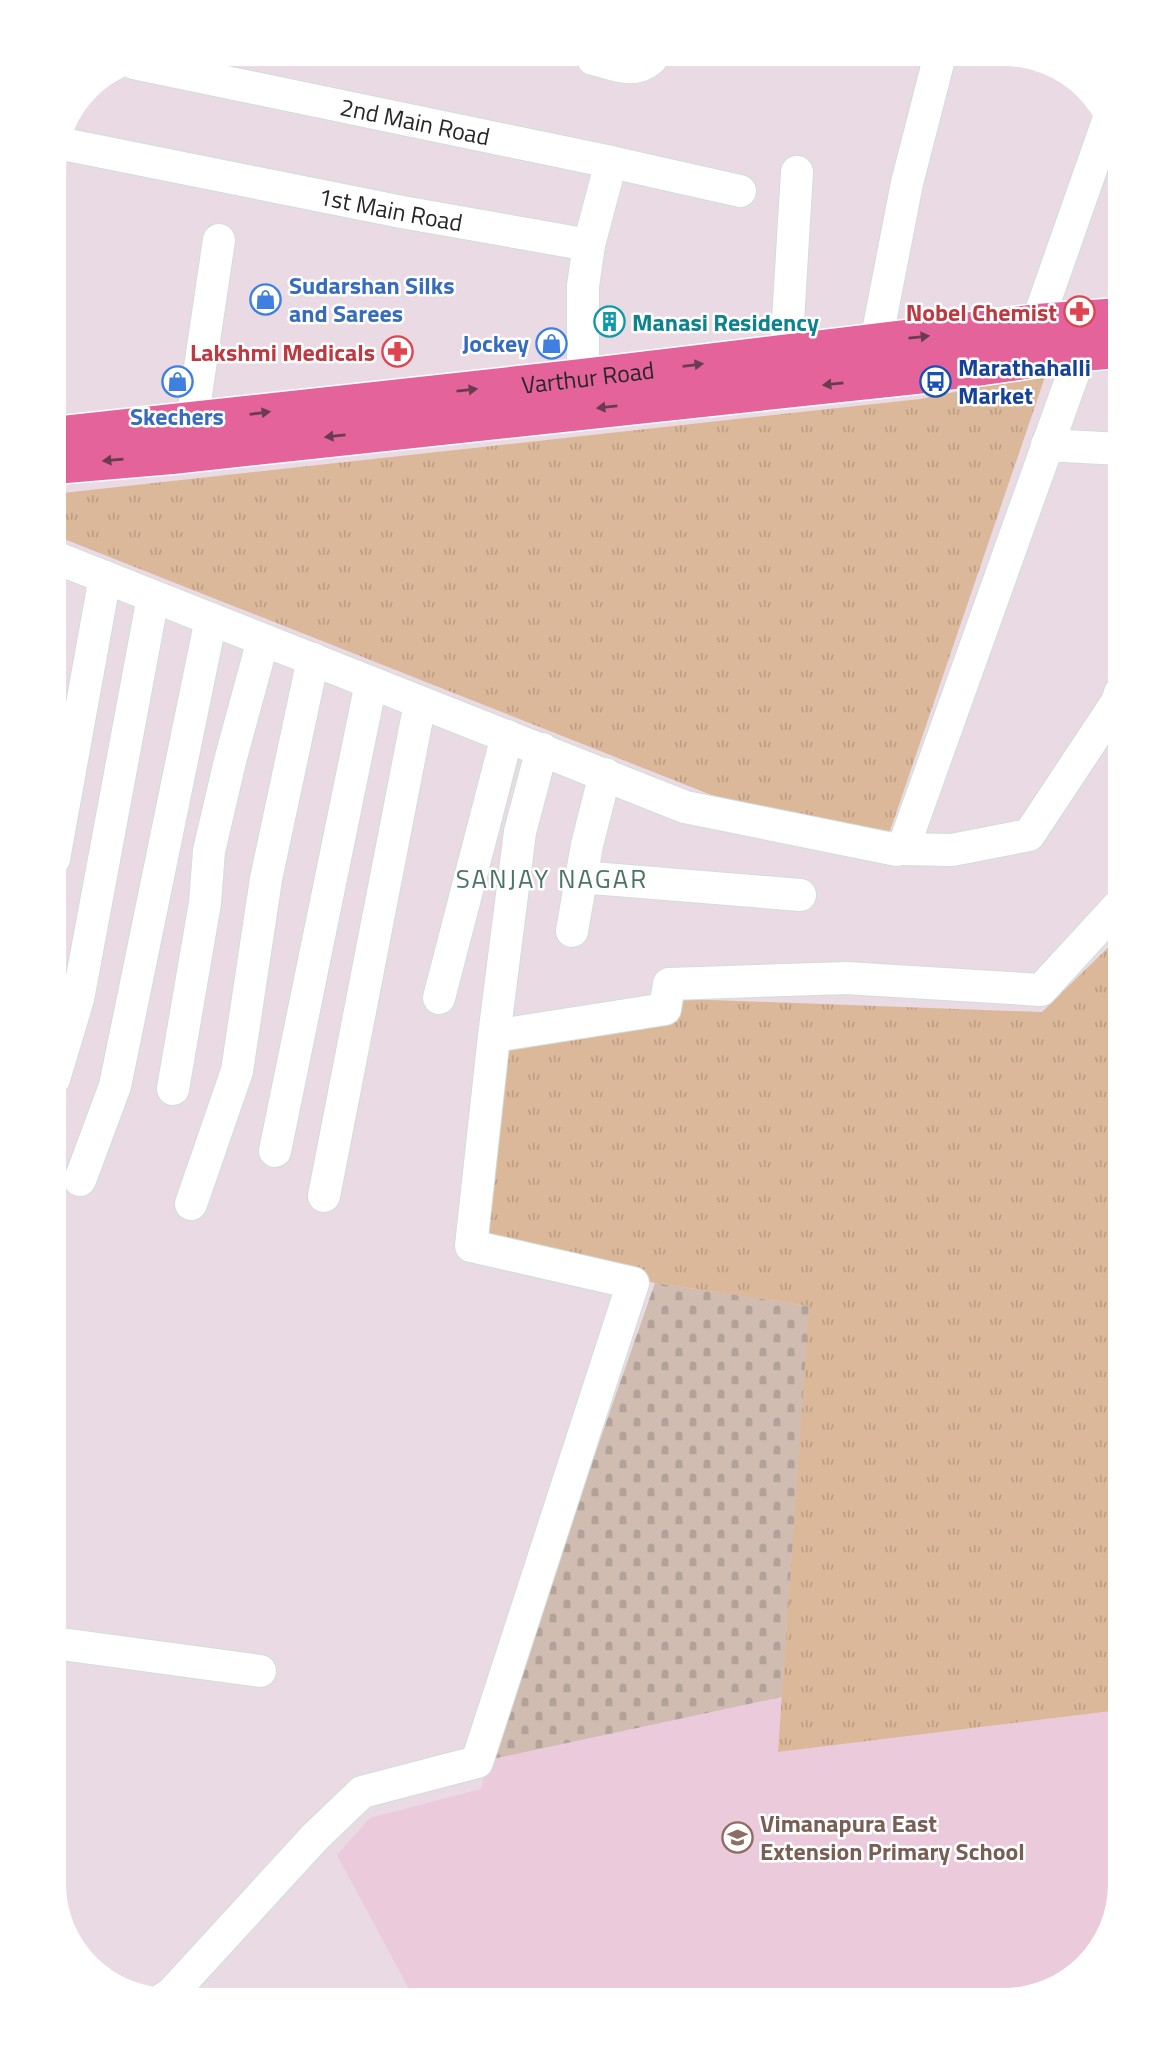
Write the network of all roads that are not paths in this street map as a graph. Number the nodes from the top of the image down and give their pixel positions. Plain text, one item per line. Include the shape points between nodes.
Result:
1 (155, 67) edge
2 (937, 67) edge
3 (1102, 138) edge
4 (70, 145) edge
5 (611, 162) junction
6 (797, 172) dead end
7 (740, 191) dead end
8 (219, 240) dead end
9 (589, 245) junction
10 (1108, 318) edge
11 (1037, 323) junction
12 (876, 342) junction
13 (1108, 350) edge
14 (1081, 352) junction
15 (786, 354) junction
16 (583, 378) junction
17 (401, 413) junction
18 (192, 421) junction
19 (67, 435) edge
20 (1047, 445) junction
21 (1108, 448) edge
22 (67, 464) edge
23 (67, 562) edge
24 (105, 577) junction
25 (153, 597) junction
26 (211, 619) junction
27 (263, 640) junction
28 (313, 659) junction
29 (371, 683) junction
30 (420, 703) junction
31 (1108, 716) edge
32 (507, 736) junction
33 (542, 749) junction
34 (605, 774) junction
35 (67, 789) edge
36 (901, 849) junction
37 (580, 877) junction
38 (800, 895) dead end
39 (1108, 917) edge
40 (572, 931) dead end
41 (439, 998) dead end
42 (494, 1036) junction
43 (66, 1037) edge
44 (173, 1089) dead end
45 (275, 1151) dead end
46 (80, 1180) dead end
47 (324, 1196) dead end
48 (191, 1205) dead end
49 (66, 1645) edge
50 (260, 1671) dead end
51 (178, 1987) edge

1 - 5 street, 2nd Main Road
2 - 12 street via 907,183
3 - 11 street
4 - 9 street, 1st Main Road
5 - 7 street, 2nd Main Road
5 - 9 street
6 - 15 street
8 - 18 street
9 - 16 street via 583,286
10 - 11 main road, Varthur Road
12 -> 11 main road, Varthur Road
12 - 15 main road, Varthur Road
13 - 14 main road, Varthur Road
14 -> 17 main road, Varthur Road via 934,373
14 - 20 street
16 -> 15 main road, Varthur Road
17 -> 16 main road, Varthur Road
18 -> 17 main road, Varthur Road
17 -> 22 main road, Varthur Road via 186,453
18 - 19 main road, Varthur Road
20 - 21 street
20 - 36 street
23 - 24 street
24 - 25 street
24 - 35 street
25 - 26 street
25 - 43 street via 78,999
26 - 27 street
26 - 46 street via 115,1086
27 - 28 street
27 - 44 street via 209,851 205,904
28 - 29 street
28 - 48 street via 266,879 237,1071
29 - 30 street
29 - 45 street
30 - 32 street
30 - 47 street
31 - 36 street via 1029,835 952,850
32 - 33 street
32 - 41 street
33 - 34 street
33 - 42 street via 520,832
34 - 36 street via 685,807
34 - 37 street
37 - 38 street
37 - 40 street
39 - 42 street via 1041,990 846,978 670,984 664,1009
42 - 51 street via 471,1246 633,1283 477,1762 362,1792
49 - 50 street

